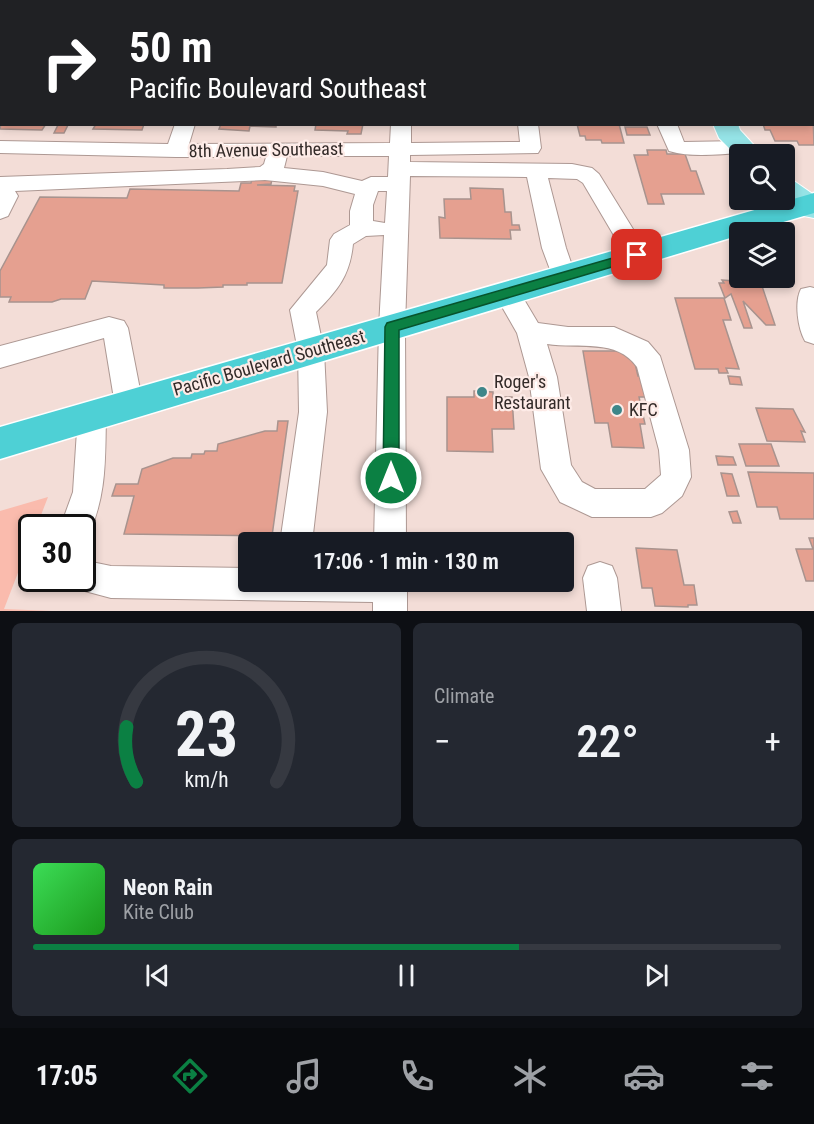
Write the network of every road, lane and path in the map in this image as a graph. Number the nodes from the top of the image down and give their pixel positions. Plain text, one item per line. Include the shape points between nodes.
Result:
1 (184, 126) edge
2 (528, 126) edge
3 (668, 126) edge
4 (726, 126) edge
5 (739, 144) edge
6 (0, 147) edge
7 (278, 149) junction
8 (729, 150) edge
9 (176, 151) junction
10 (399, 156) edge
11 (536, 171) junction
12 (265, 173) junction
13 (368, 190) junction
14 (2, 195) edge
15 (805, 201) edge
16 (362, 228) junction
17 (396, 229) junction
18 (637, 255) junction
19 (564, 277) junction
20 (507, 293) junction
21 (392, 327) junction
22 (530, 332) junction
23 (311, 351) junction
24 (0, 357) edge
25 (129, 405) junction
26 (92, 416) junction
27 (0, 442) edge
28 (81, 514) edge
29 (297, 532) edge
30 (390, 532) edge
31 (600, 578) dead end
32 (96, 579) edge
33 (238, 583) edge
34 (604, 611) edge

1 - 9 street
2 - 10 street, 8th Avenue Southeast via 531,148
3 - 8 street via 675,147
4 - 5 main road
6 - 9 street, 8th Avenue Southeast
7 - 9 street, 8th Avenue Southeast
7 - 10 street, 8th Avenue Southeast
7 - 12 street via 274,167
10 - 11 street
10 - 13 street
10 - 17 street
11 - 18 street via 584,173
11 - 19 street
12 - 13 street via 323,179
12 - 14 street
13 - 16 street via 360,217
15 - 18 highway, Pacific Boulevard Southeast
16 - 17 street
16 - 23 street via 342,240 339,266 303,310
17 - 21 street
18 - 19 highway, Pacific Boulevard Southeast
19 - 20 highway, Pacific Boulevard Southeast
20 - 21 highway, Pacific Boulevard Southeast
20 - 22 street
21 - 23 highway, Pacific Boulevard Southeast
21 - 30 street
22 - 22 street via 543,376 556,469 571,492 592,503 651,502 671,486 676,477 674,450 650,364 639,349 614,338
23 - 25 highway, Pacific Boulevard Southeast
23 - 29 street via 313,412
24 - 25 street via 115,328
25 - 26 highway, Pacific Boulevard Southeast
26 - 27 highway, Pacific Boulevard Southeast
26 - 28 street via 88,492
31 - 34 street
32 - 33 street

